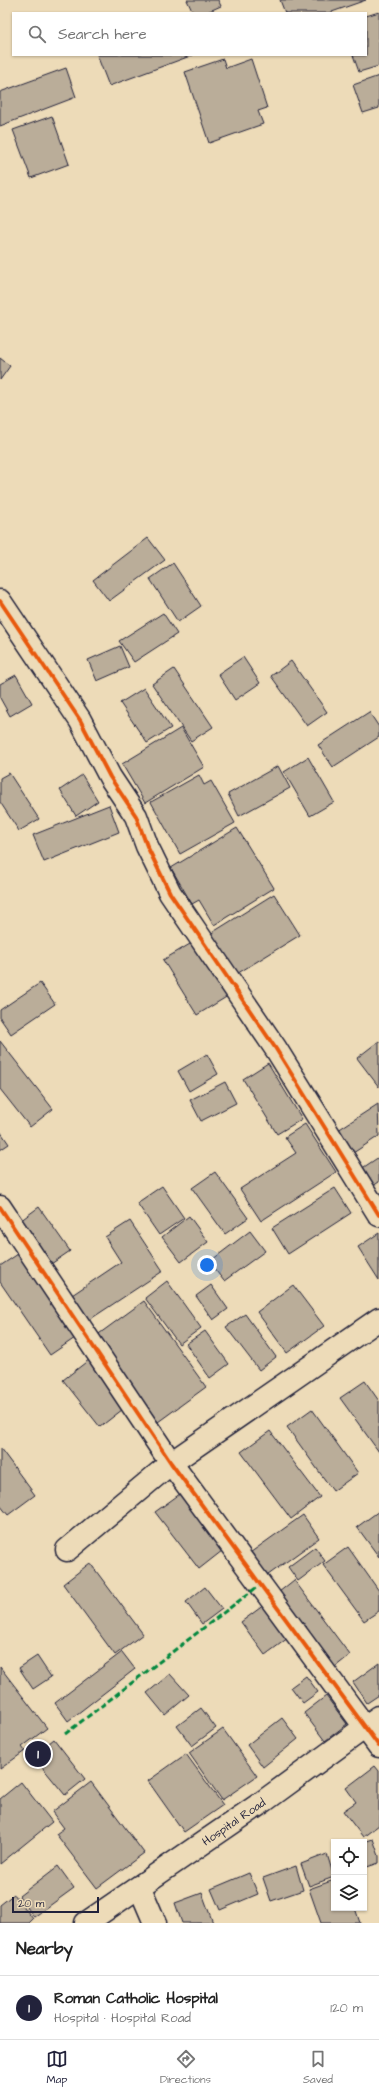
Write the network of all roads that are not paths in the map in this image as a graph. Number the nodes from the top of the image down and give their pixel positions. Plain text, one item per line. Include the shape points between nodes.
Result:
1 (0, 601) edge
2 (0, 1208) edge
3 (379, 1215) edge
4 (379, 1319) edge
5 (171, 1463) junction
6 (67, 1550) dead end
7 (372, 1723) edge
8 (379, 1746) edge
9 (140, 1888) junction
10 (86, 1923) edge
11 (155, 1923) edge

1 - 3 street via 80,720 110,777 136,816 147,846 170,893 276,1049
2 - 5 street
4 - 5 street
5 - 6 street
5 - 7 street
7 - 8 street
7 - 9 street, Hospital Road
9 - 10 street, Hospital Road
9 - 11 street

